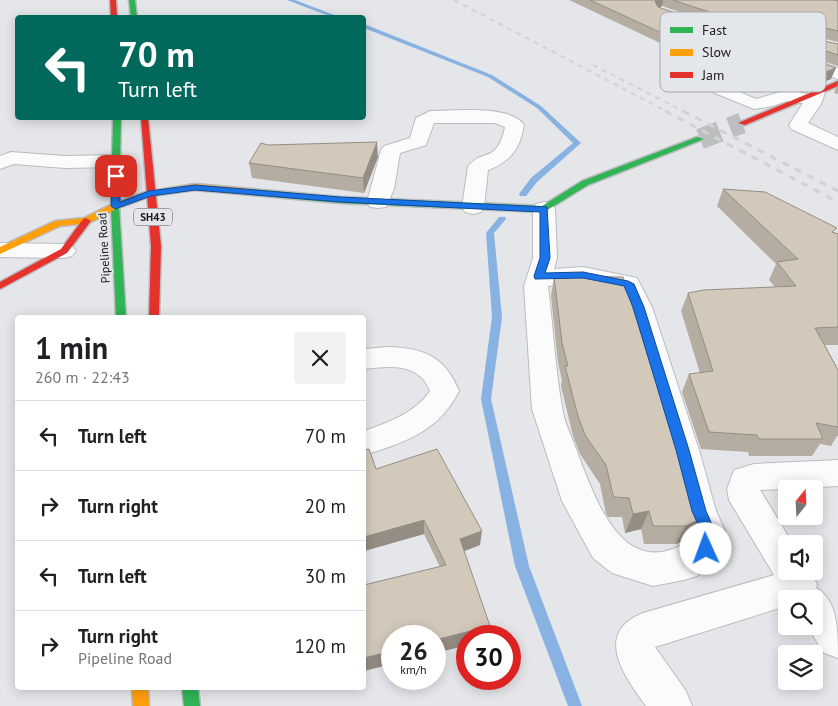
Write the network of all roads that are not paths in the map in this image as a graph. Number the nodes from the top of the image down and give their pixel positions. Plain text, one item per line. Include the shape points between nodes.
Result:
1 (113, 0) edge
2 (132, 0) edge
3 (114, 15) edge
4 (134, 15) edge
5 (826, 70) edge
6 (838, 74) edge
7 (838, 83) edge
8 (826, 88) edge
9 (726, 92) edge
10 (816, 92) edge
11 (809, 95) junction
12 (117, 120) edge
13 (144, 120) edge
14 (742, 123) tunnel mouth
15 (700, 140) tunnel mouth
16 (838, 144) edge
17 (0, 149) edge
18 (0, 154) edge
19 (54, 161) junction
20 (116, 161) junction
21 (0, 163) edge
22 (37, 182) dead end
23 (149, 194) junction
24 (378, 202) junction
25 (115, 206) junction
26 (473, 207) junction
27 (544, 209) junction
28 (86, 221) junction
29 (0, 251) edge
30 (64, 251) junction
31 (539, 276) junction
32 (0, 286) edge
33 (121, 315) edge
34 (154, 315) edge
35 (366, 359) edge
36 (366, 441) edge
37 (838, 473) edge
38 (807, 590) edge
39 (778, 605) edge
40 (140, 690) edge
41 (190, 690) edge
42 (141, 706) edge
43 (192, 706) edge
44 (670, 706) edge

1 - 3 street
2 - 4 street
5 - 6 street
7 - 8 street
9 - 11 street via 754,104 784,94
10 - 11 street
11 - 14 street
11 - 16 street via 814,104 798,125
12 - 20 street, Pipeline Road / SH43
13 - 23 street, SH43
15 - 27 street via 585,183
17 - 18 street via 5,150
19 - 20 street
19 - 21 street via 11,158
19 - 22 street
20 - 25 street, Pipeline Road / SH43
23 - 24 street via 195,187
23 - 25 street
23 - 34 street, SH43 via 156,246
24 - 26 street
24 - 26 street via 384,189 382,149 419,142 423,122 430,117 498,117 515,125 511,146 502,158 478,168
25 - 28 street
25 - 33 street, Pipeline Road / SH43
26 - 27 street
27 - 31 street via 545,258
28 - 29 street via 58,223
28 - 30 street
29 - 30 street
30 - 32 street
31 - 31 street via 537,295 547,409 579,501 605,547 625,561 652,569 684,564 706,549 708,531 628,284 583,275
35 - 36 street via 383,355 423,362 442,378 446,391 436,407 412,422
37 - 38 street via 745,480 746,500
39 - 44 street via 643,632 634,647 637,657
40 - 42 street
41 - 43 street

